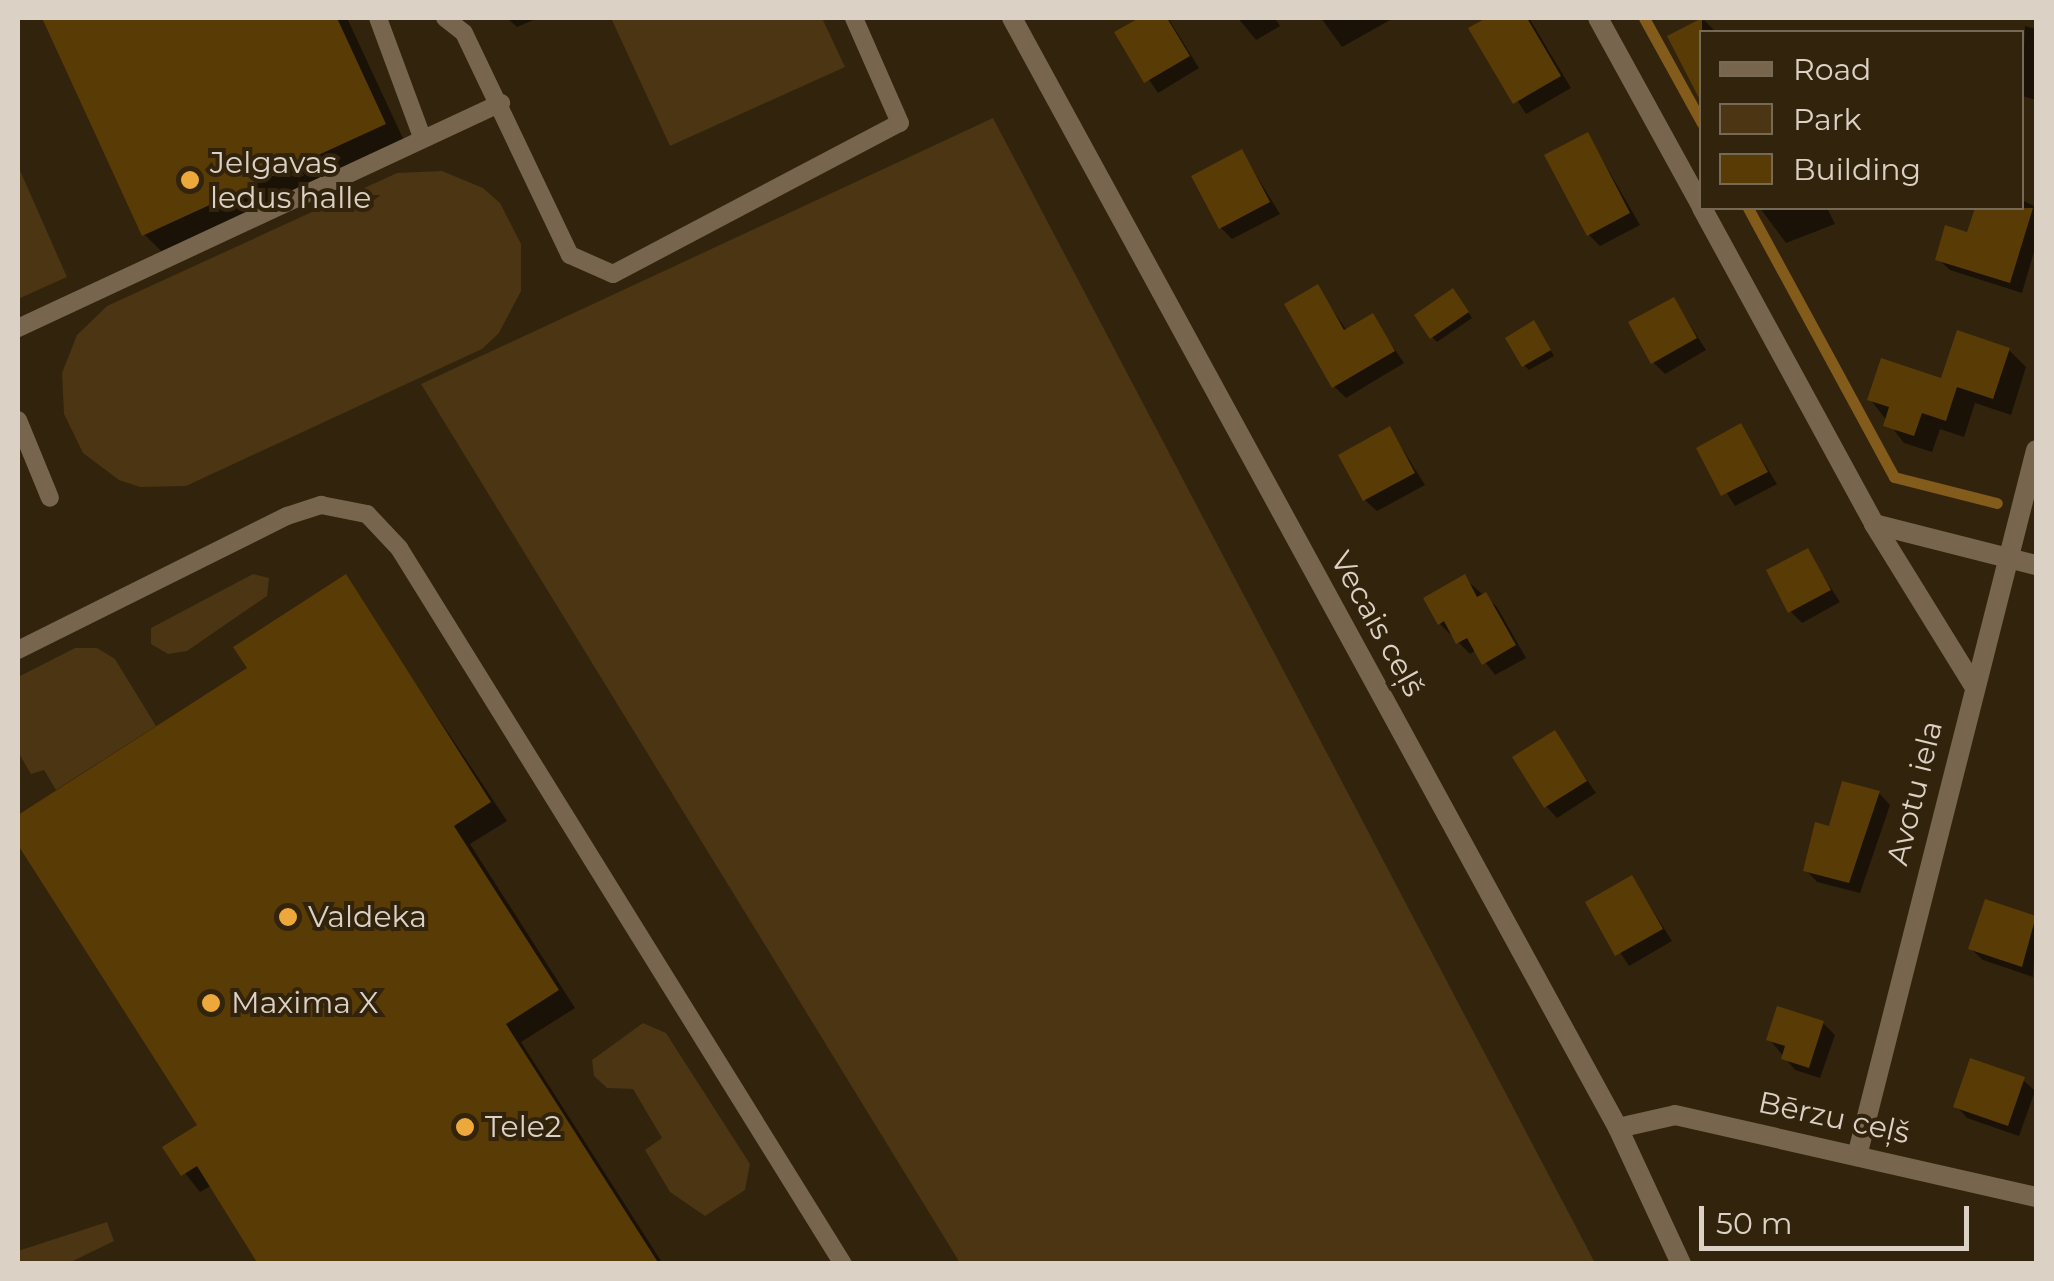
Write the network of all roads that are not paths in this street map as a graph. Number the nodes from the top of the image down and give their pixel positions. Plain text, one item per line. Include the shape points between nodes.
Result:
1 (378, 18) edge
2 (445, 18) edge
3 (854, 18) edge
4 (1012, 18) edge
5 (1598, 18) edge
6 (501, 103) junction
7 (422, 137) junction
8 (1699, 202) edge
9 (1704, 210) edge
10 (18, 328) edge
11 (18, 420) edge
12 (2036, 450) edge
13 (50, 498) dead end
14 (1874, 524) junction
15 (2008, 557) junction
16 (2036, 565) edge
17 (18, 650) edge
18 (1973, 684) junction
19 (1618, 1128) junction
20 (1858, 1152) junction
21 (2036, 1197) edge
22 (843, 1264) edge
23 (1682, 1264) edge

1 - 7 lane
2 - 6 lane via 464,32
3 - 6 lane via 900,122 613,274 570,256
4 - 19 street, Vecais ceļš
5 - 8 street
6 - 7 lane
7 - 10 lane
9 - 14 street
11 - 13 lane
12 - 15 street, Avotu iela
14 - 15 street
14 - 18 street
15 - 16 street
15 - 18 street, Avotu iela
17 - 22 lane via 287,516 321,505 367,514 399,548
18 - 20 street, Avotu iela
19 - 20 street, Bērzu ceļš via 1675,1115
19 - 23 street, Vecais ceļš
20 - 21 street, Bērzu ceļš

